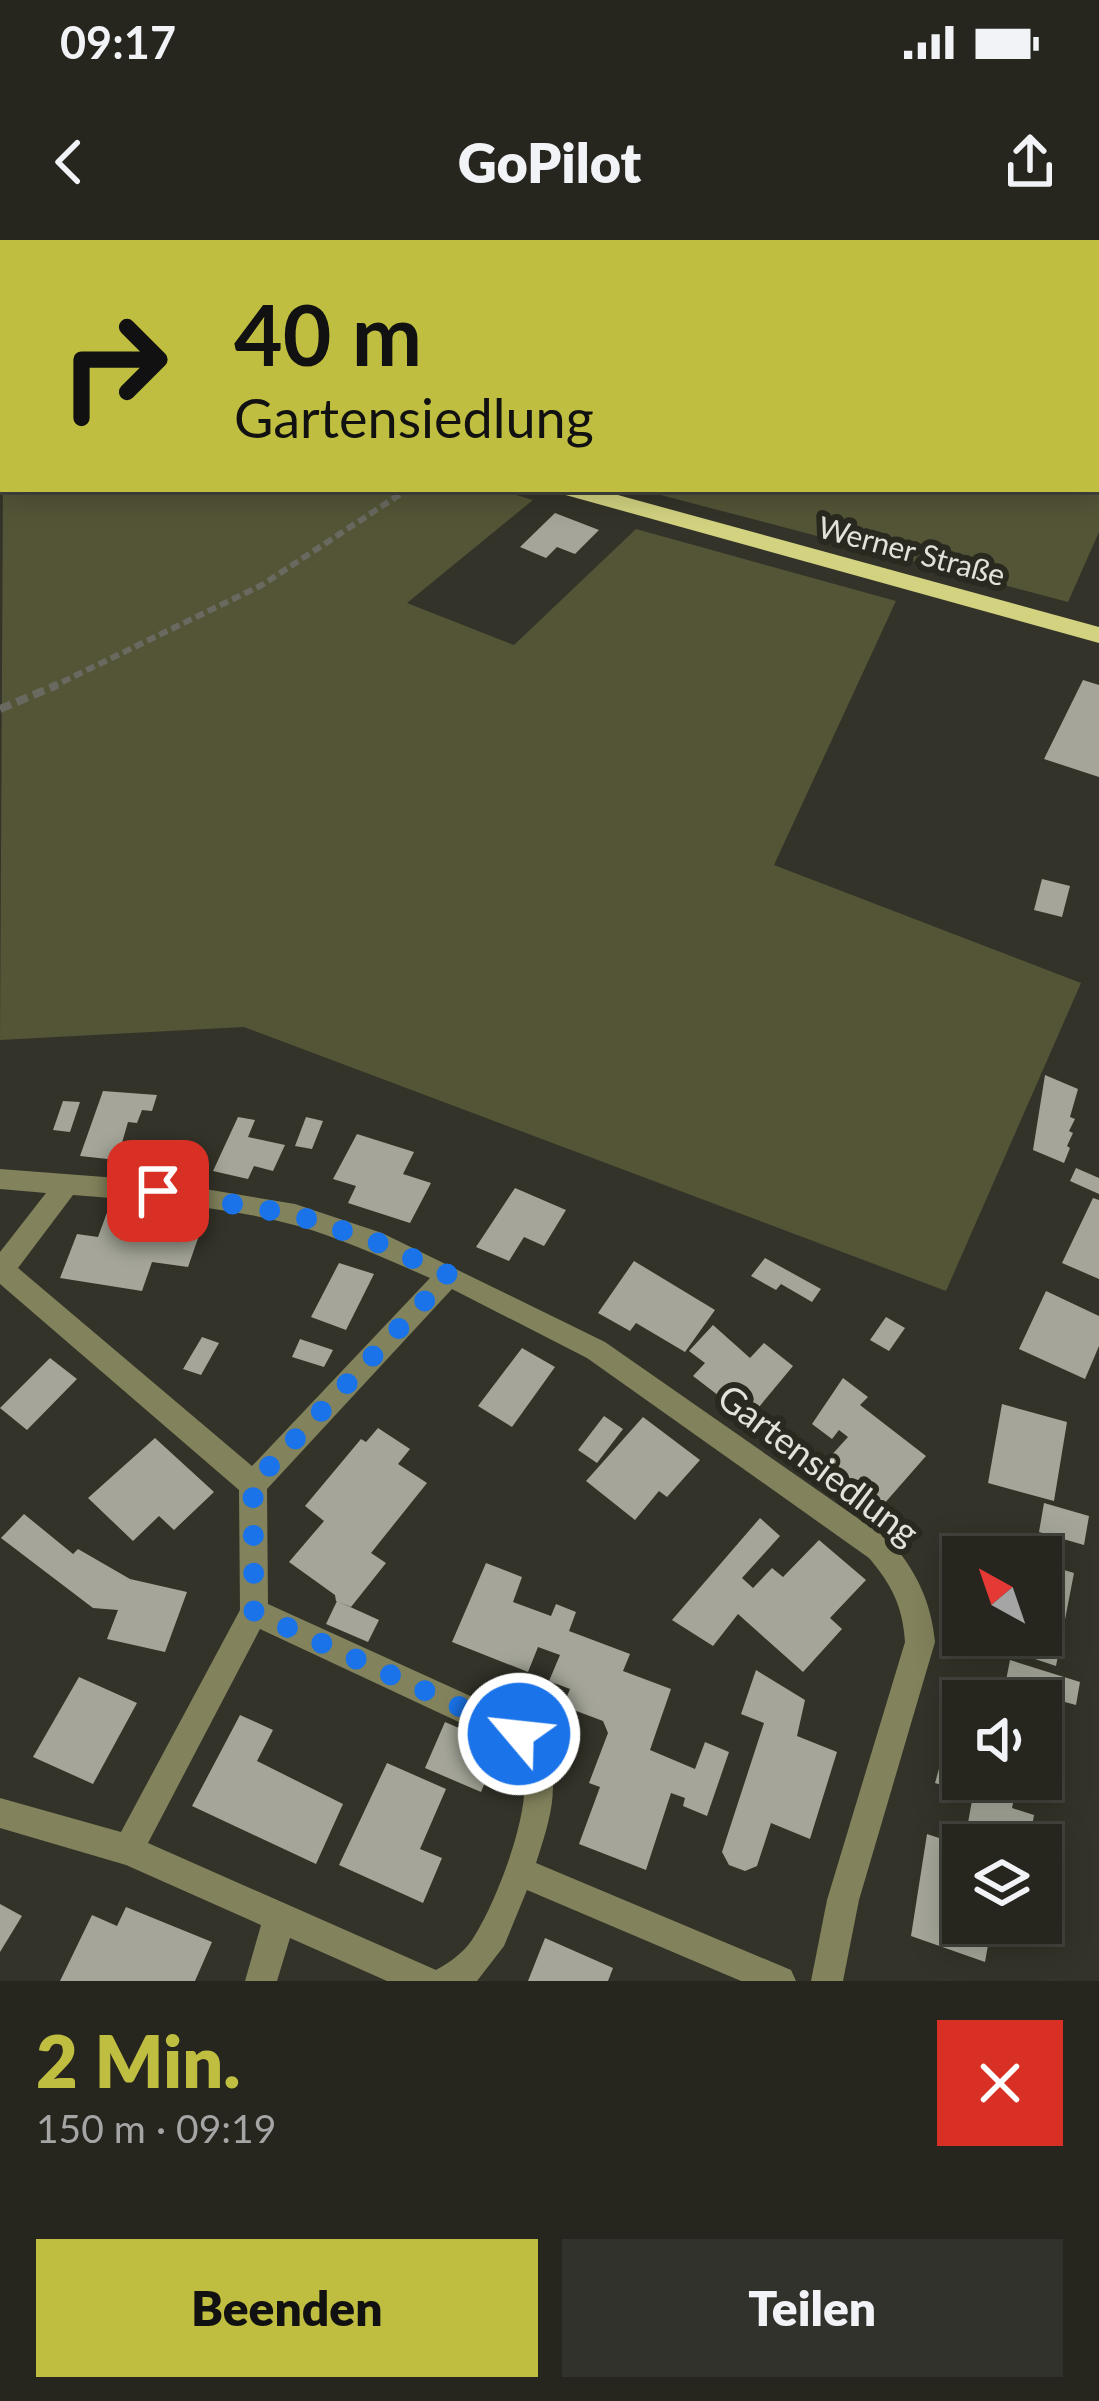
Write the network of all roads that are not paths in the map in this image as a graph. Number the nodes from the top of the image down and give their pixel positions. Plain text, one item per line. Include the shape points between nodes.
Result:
1 (580, 492) edge
2 (1099, 635) edge
3 (0, 1179) edge
4 (68, 1184) junction
5 (1, 1271) edge
6 (449, 1275) junction
7 (253, 1484) junction
8 (254, 1612) junction
9 (0, 1813) edge
10 (128, 1850) junction
11 (518, 1871) junction
12 (280, 1916) junction
13 (260, 1981) edge
14 (424, 1981) edge
15 (448, 1981) edge
16 (780, 1981) edge
17 (827, 1981) edge

1 - 2 main road, Werner Straße
3 - 4 street, Gartensiedlung
4 - 5 street
4 - 6 street, Gartensiedlung via 296,1215
5 - 7 street
6 - 7 street
6 - 17 street, Gartensiedlung via 596,1350 879,1550 904,1576 918,1608 920,1642
7 - 8 street
8 - 10 street
8 - 11 street via 519,1734 536,1751 542,1795
9 - 10 street
10 - 12 street
11 - 15 street via 479,1958
11 - 16 street
12 - 13 street
12 - 14 street

